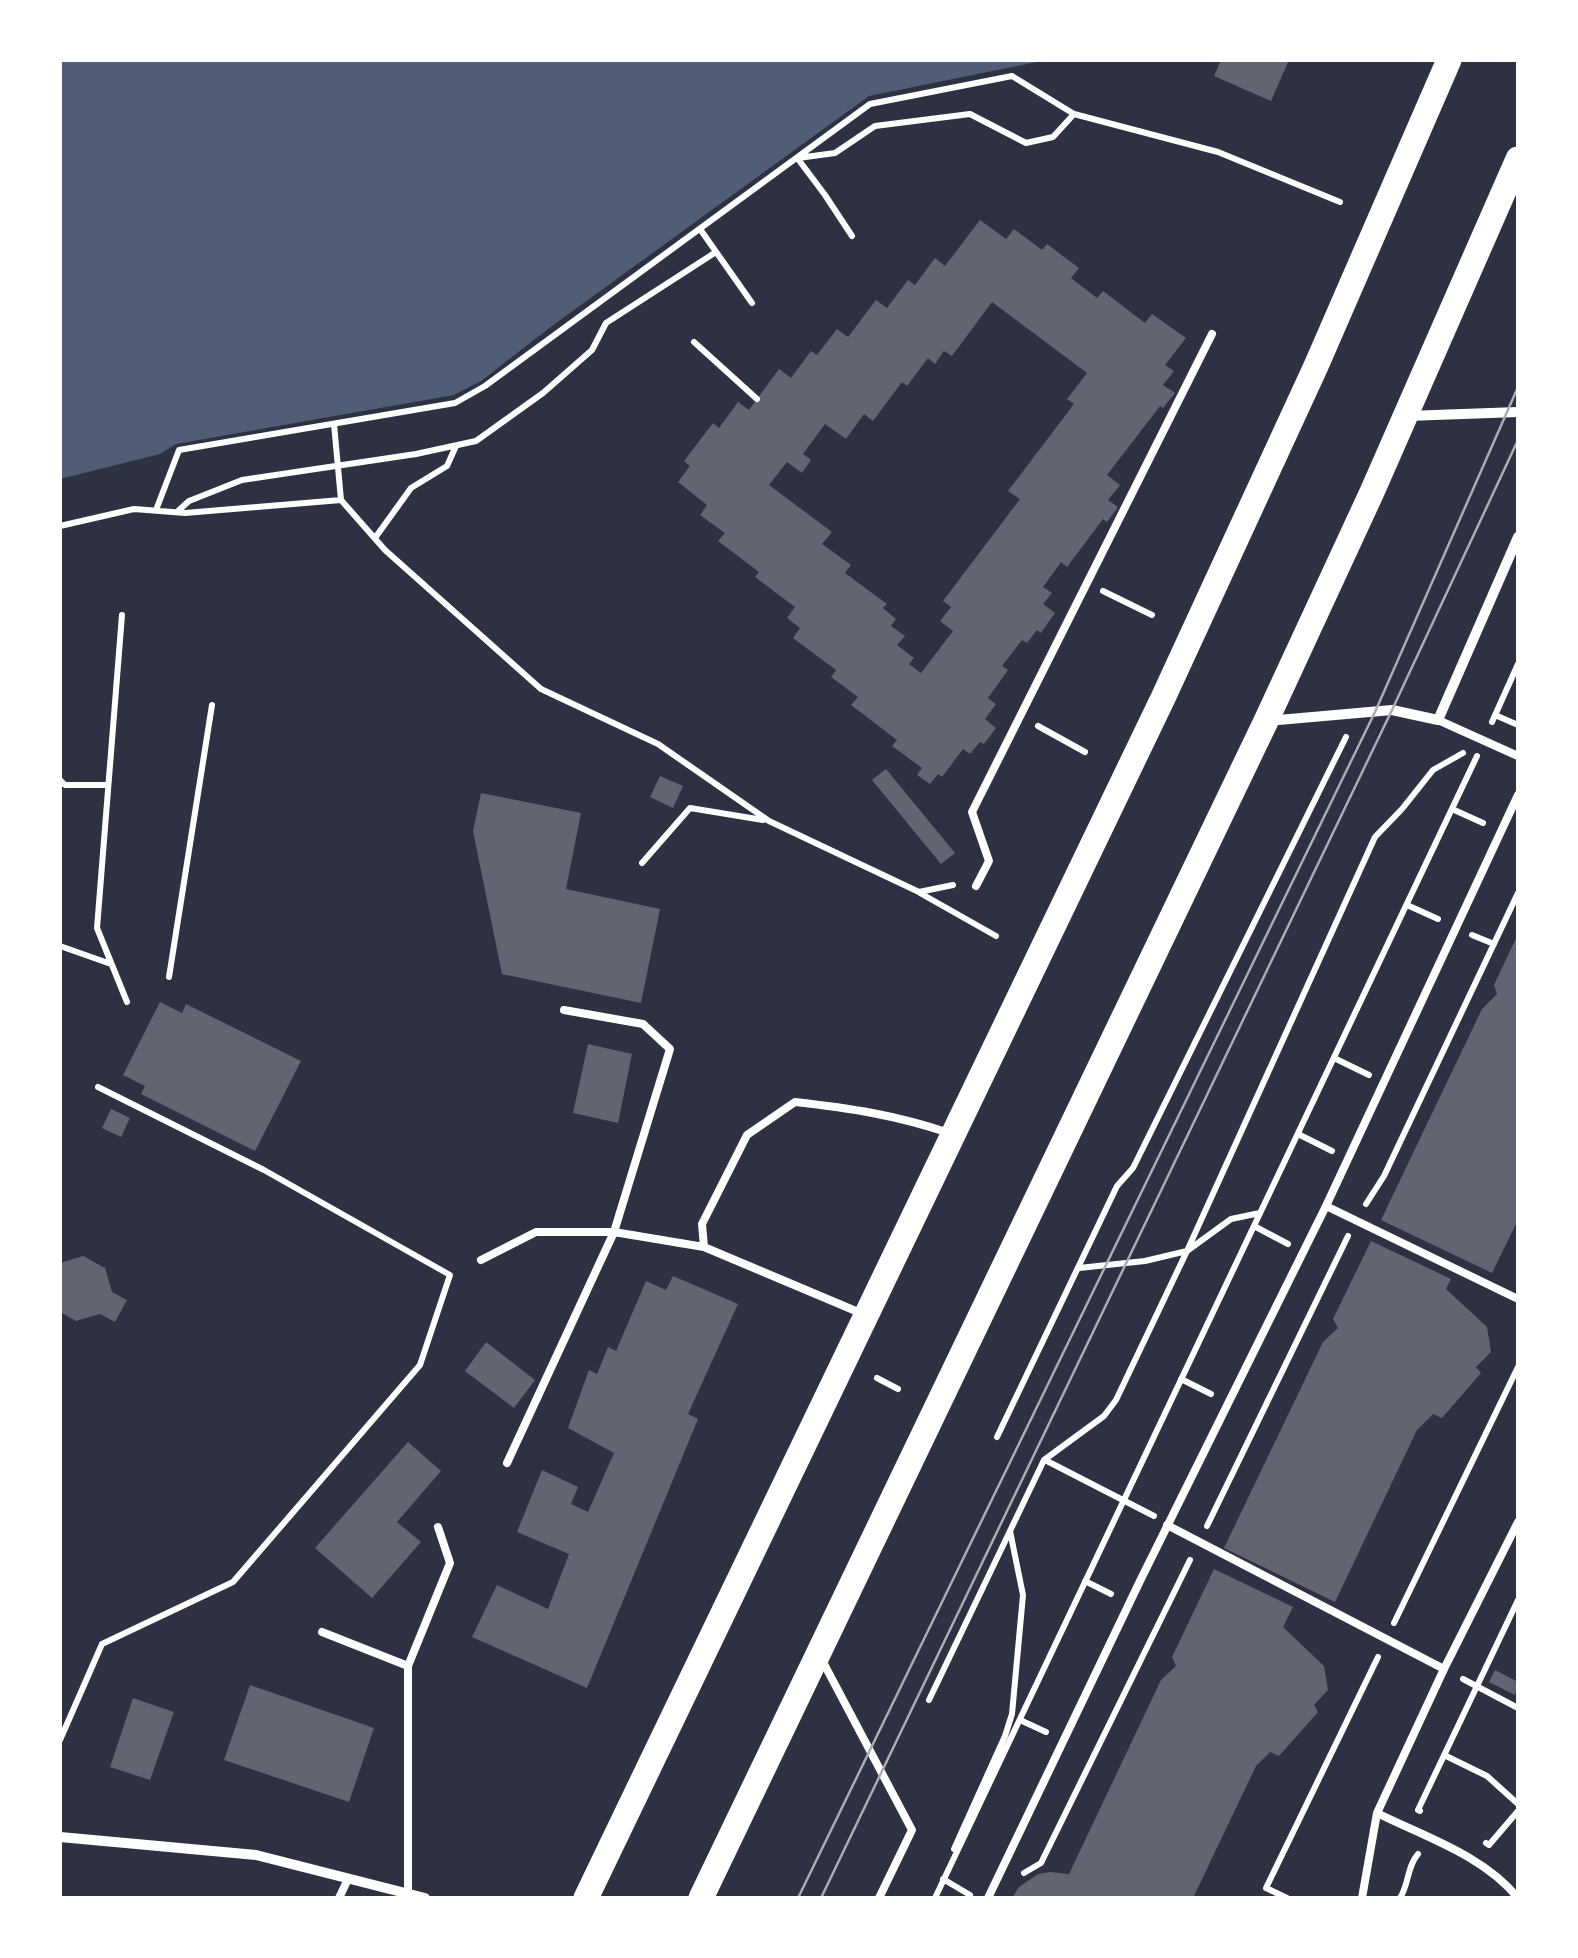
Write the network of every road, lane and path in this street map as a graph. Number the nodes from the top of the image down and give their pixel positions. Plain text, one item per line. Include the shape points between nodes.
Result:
1 (1449, 60) edge
2 (1074, 114) junction
3 (797, 158) junction
4 (1518, 160) edge
5 (1340, 202) dead end
6 (700, 229) junction
7 (852, 236) dead end
8 (716, 252) junction
9 (752, 303) dead end
10 (1212, 334) dead end
11 (694, 342) dead end
12 (757, 399) dead end
13 (1518, 412) edge
14 (1406, 416) junction
15 (334, 424) junction
16 (456, 445) junction
17 (339, 466) junction
18 (341, 500) junction
19 (156, 510) junction
20 (176, 512) junction
21 (60, 526) edge
22 (1518, 537) edge
23 (375, 538) junction
24 (1087, 584) junction
25 (122, 615) dead end
26 (1152, 615) dead end
27 (1518, 664) edge
28 (212, 705) dead end
29 (1358, 713) junction
30 (1496, 715) junction
31 (1020, 717) junction
32 (1438, 720) junction
33 (1266, 721) junction
34 (1518, 725) edge
35 (1484, 741) junction
36 (1085, 752) dead end
37 (1518, 756) edge
38 (60, 780) edge
39 (108, 785) junction
40 (1518, 795) edge
41 (769, 821) junction
42 (642, 863) dead end
43 (953, 885) dead end
44 (976, 886) dead end
45 (919, 892) junction
46 (1518, 893) edge
47 (996, 936) dead end
48 (60, 946) edge
49 (112, 964) junction
50 (169, 977) dead end
51 (127, 1002) dead end
52 (564, 1010) dead end
53 (98, 1087) dead end
54 (954, 1134) junction
55 (1326, 1206) junction
56 (1260, 1213) junction
57 (1356, 1220) junction
58 (614, 1232) junction
59 (704, 1247) junction
60 (1187, 1251) junction
61 (481, 1260) dead end
62 (1078, 1268) junction
63 (1518, 1299) edge
64 (867, 1316) junction
65 (1518, 1367) edge
66 (876, 1378) dead end
67 (898, 1389) dead end
68 (997, 1437) dead end
69 (1044, 1460) junction
70 (507, 1464) dead end
71 (1123, 1501) junction
72 (1518, 1522) edge
73 (1167, 1525) junction
74 (438, 1528) dead end
75 (1010, 1532) junction
76 (1199, 1542) junction
77 (1518, 1600) edge
78 (322, 1632) dead end
79 (1386, 1639) junction
80 (818, 1653) junction
81 (408, 1666) junction
82 (1444, 1669) junction
83 (1478, 1686) junction
84 (929, 1700) dead end
85 (1518, 1708) edge
86 (60, 1740) edge
87 (1444, 1755) junction
88 (1518, 1807) edge
89 (1377, 1813) junction
90 (1436, 1819) dead end
91 (1472, 1836) dead end
92 (60, 1837) edge
93 (348, 1879) junction
94 (1018, 1880) dead end
95 (943, 1881) junction
96 (408, 1894) junction
97 (339, 1898) edge
98 (425, 1898) edge
99 (586, 1898) edge
100 (701, 1898) edge
101 (880, 1898) edge
102 (934, 1898) edge
103 (976, 1898) edge
104 (988, 1898) edge
105 (1287, 1898) edge
106 (1362, 1898) edge
107 (1518, 1898) edge

1 - 54 main road via 1240,533
2 - 3 path via 1053,137 1026,143 970,114 875,126 835,153
2 - 3 path via 1012,76 870,104
2 - 5 path via 1218,152
3 - 6 path
3 - 7 path
4 - 14 main road
6 - 8 path
6 - 15 path via 455,403
8 - 9 path
8 - 16 path via 606,322 592,350 543,393 476,441
10 - 24 lane
11 - 12 path
13 - 14 street
14 - 33 main road
15 - 17 path
15 - 19 path via 179,450
16 - 17 path
16 - 23 path via 446,466 411,488
17 - 18 path
17 - 20 path via 242,480
18 - 20 path
18 - 23 path
19 - 20 path
19 - 21 path via 134,508
22 - 32 street
23 - 41 path via 541,689 658,744
24 - 26 path
24 - 31 lane
25 - 39 path
27 - 30 path
28 - 50 path
29 - 32 street via 1392,710
29 - 33 street
29 - 62 path
30 - 34 path
30 - 35 path
31 - 36 path
31 - 44 lane via 972,812 988,861
32 - 35 lane
33 - 80 main road
35 - 37 lane
35 - 56 path
35 - 60 path via 1433,770 1375,837
38 - 39 path
39 - 49 path via 96,928
40 - 55 lane
41 - 42 path via 690,808
41 - 45 path
43 - 45 path
45 - 47 path
46 - 57 path via 1384,1176
48 - 49 path
49 - 51 path
52 - 58 lane via 643,1024 670,1048
53 - 86 path via 450,1275 420,1366 234,1582 102,1644
54 - 59 lane via 860,1108 794,1102 747,1135 702,1224
54 - 64 main road
55 - 57 lane
55 - 73 lane
56 - 60 path via 1231,1219
56 - 71 path
57 - 63 lane
57 - 76 path
58 - 59 lane
58 - 61 lane via 536,1232
58 - 70 lane
59 - 64 lane
60 - 62 path
60 - 69 path via 1116,1400
62 - 68 path
64 - 99 main road
65 - 79 path
66 - 67 path
69 - 71 path
69 - 75 path
71 - 73 path
71 - 95 path
72 - 82 lane
73 - 76 lane
73 - 104 lane
74 - 81 lane via 450,1563
75 - 84 path
75 - 95 path via 1024,1595 1012,1714
76 - 79 lane
76 - 94 path via 1041,1864
77 - 83 path
78 - 81 lane
79 - 82 lane
79 - 105 path via 1266,1888
80 - 100 main road
80 - 101 lane via 912,1830
81 - 96 lane
82 - 83 path
82 - 89 lane
83 - 85 path
83 - 87 path
87 - 88 path via 1488,1776
87 - 90 path via 1418,1810
88 - 91 path via 1490,1845
89 - 106 lane
89 - 107 lane via 1475,1861
92 - 93 street via 256,1855
93 - 96 street
93 - 97 lane
95 - 102 path
95 - 103 path
96 - 98 street

